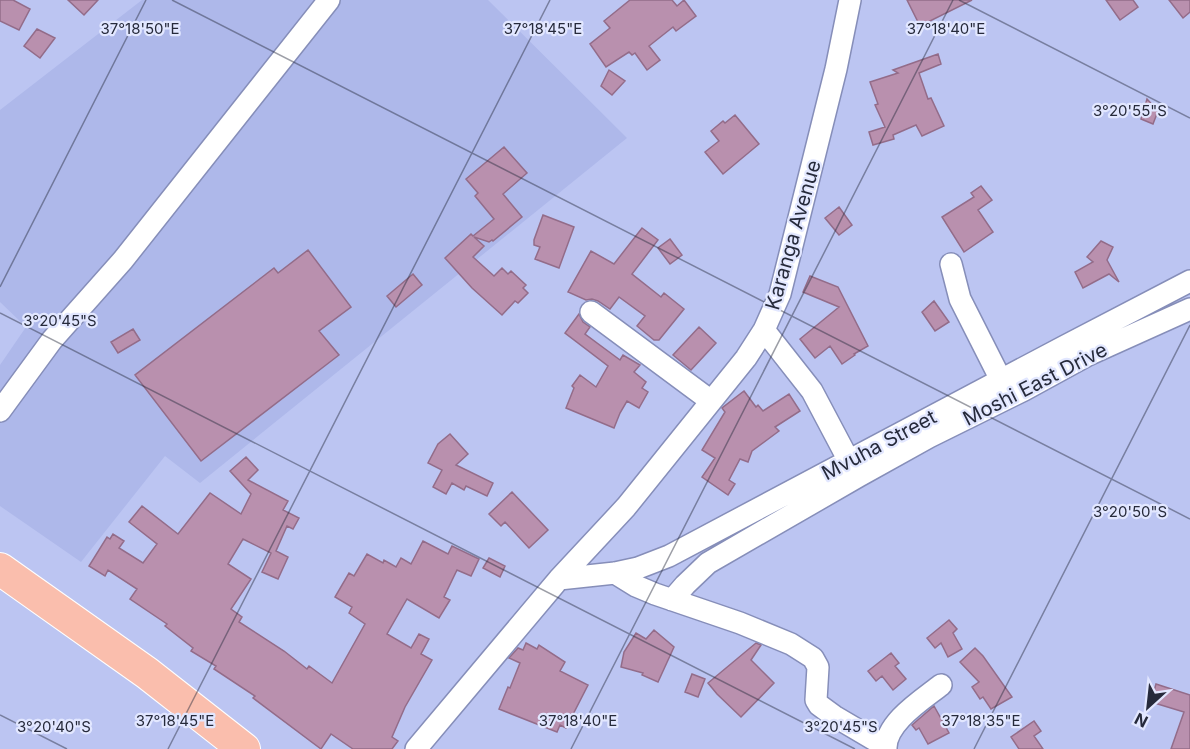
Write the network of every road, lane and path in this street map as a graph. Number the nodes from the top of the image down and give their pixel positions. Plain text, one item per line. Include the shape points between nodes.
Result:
1 (329, 0) edge
2 (850, 0) edge
3 (951, 264) dead end
4 (1190, 281) edge
5 (1190, 309) edge
6 (591, 312) dead end
7 (764, 330) junction
8 (1001, 380) junction
9 (711, 401) junction
10 (0, 411) edge
11 (849, 461) junction
12 (0, 569) edge
13 (615, 573) junction
14 (559, 579) junction
15 (672, 600) junction
16 (940, 685) dead end
17 (885, 748) edge
18 (244, 749) edge
19 (416, 749) edge

1 - 10 street via 123,260 52,340
2 - 7 street, Karanga Avenue via 780,294
3 - 8 street via 960,299
4 - 8 street, Mvuha Street
5 - 15 street, Moshi East Drive via 1088,355 859,476 708,563
6 - 9 street
7 - 9 street, Karanga Avenue
7 - 11 street via 812,391
8 - 11 street, Mvuha Street
9 - 14 street, Karanga Avenue via 626,507
11 - 13 street, Mvuha Street via 669,556
12 - 18 highway via 147,673
13 - 14 street, Mvuha Street
13 - 15 street
14 - 19 street, Karanga Avenue
15 - 17 street via 740,623 791,644 813,658 818,667 819,705
16 - 17 street via 904,715 891,731

